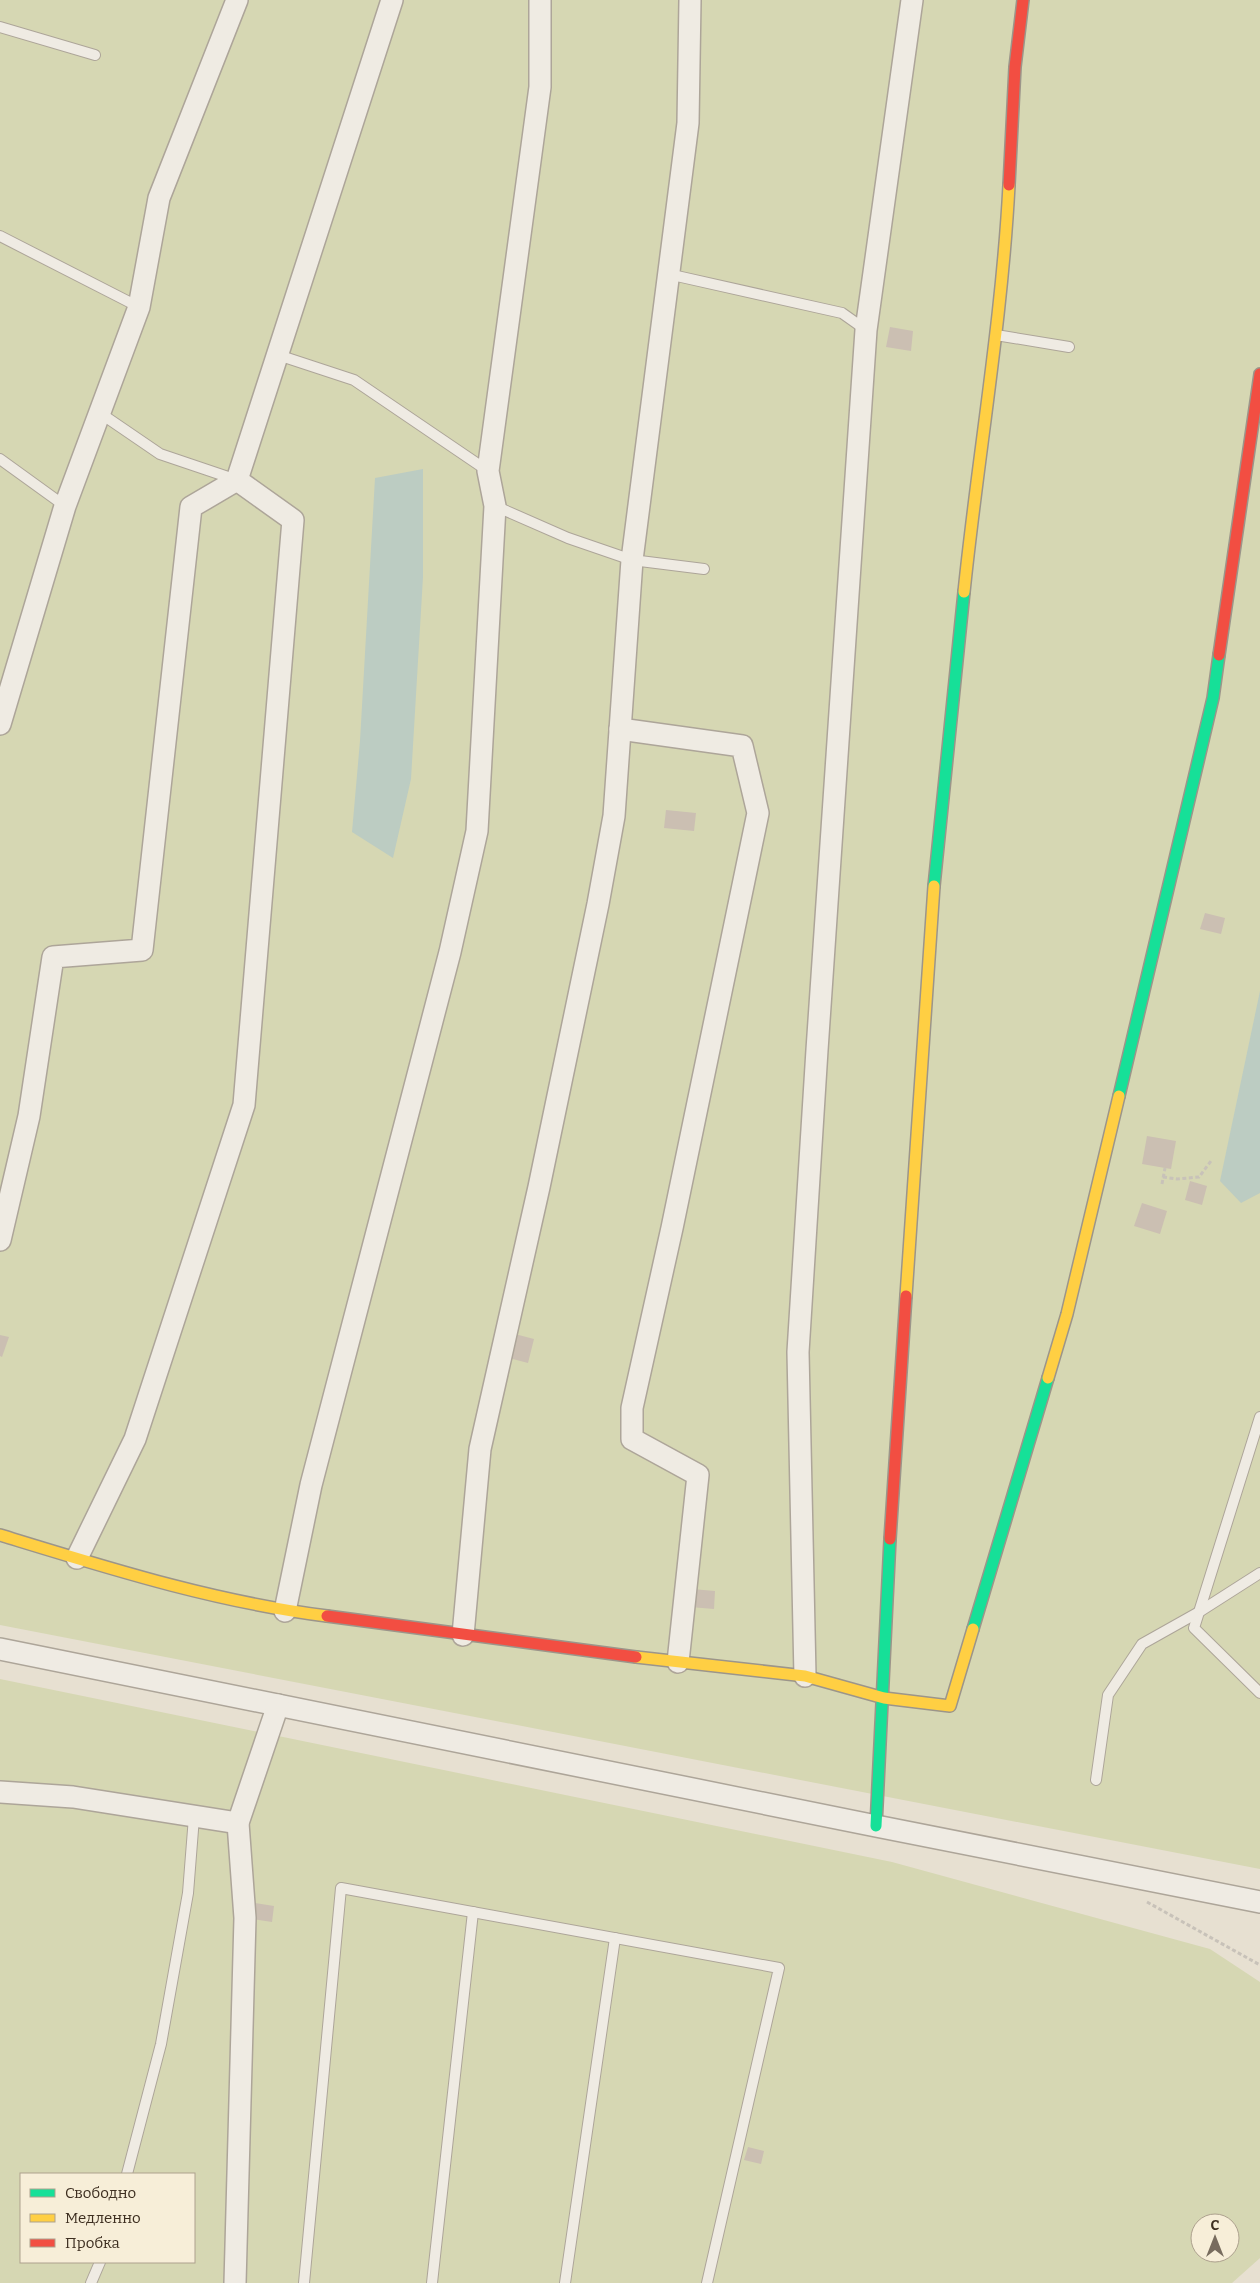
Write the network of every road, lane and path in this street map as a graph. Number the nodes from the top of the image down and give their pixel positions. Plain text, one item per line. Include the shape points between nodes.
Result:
1 (237, 0) edge
2 (392, 0) edge
3 (540, 0) edge
4 (690, 0) edge
5 (912, 0) edge
6 (1023, 0) edge
7 (0, 27) edge
8 (95, 55) dead end
9 (0, 236) edge
10 (668, 274) junction
11 (140, 307) junction
12 (866, 330) junction
13 (996, 335) junction
14 (1069, 347) dead end
15 (278, 355) junction
16 (1260, 374) edge
17 (100, 413) junction
18 (0, 459) edge
19 (488, 471) junction
20 (237, 480) junction
21 (65, 506) junction
22 (495, 506) junction
23 (632, 560) junction
24 (704, 569) dead end
25 (0, 724) edge
26 (620, 730) junction
27 (1210, 1161) dead end
28 (1165, 1168) dead end
29 (1163, 1177) junction
30 (1162, 1184) dead end
31 (0, 1240) edge
32 (1260, 1417) edge
33 (0, 1535) edge
34 (77, 1558) junction
35 (1260, 1573) edge
36 (285, 1611) junction
37 (1199, 1612) junction
38 (462, 1634) junction
39 (0, 1649) edge
40 (678, 1662) junction
41 (806, 1676) junction
42 (1260, 1693) edge
43 (884, 1698) junction
44 (278, 1705) junction
45 (1096, 1780) dead end
46 (0, 1792) edge
47 (194, 1817) junction
48 (238, 1824) junction
49 (876, 1826) junction
50 (1143, 1900) dead end
51 (1260, 1902) edge
52 (473, 1912) junction
53 (615, 1938) junction
54 (1260, 1965) edge
55 (127, 2173) edge
56 (100, 2263) edge
57 (92, 2283) edge
58 (235, 2283) edge
59 (304, 2283) edge
60 (432, 2283) edge
61 (565, 2283) edge
62 (708, 2283) edge

1 - 11 street via 159,198
2 - 15 street
3 - 19 street via 540,87
4 - 10 street via 688,123
5 - 12 street
6 - 13 street via 1015,67 1008,208
7 - 8 lane
9 - 11 lane
10 - 12 lane via 842,314
10 - 23 street
11 - 17 street
12 - 41 street via 798,1352
13 - 14 lane
13 - 43 street via 972,516 932,906 894,1480
15 - 19 lane via 354,380
15 - 20 street
16 - 43 street via 1213,698 1067,1314 950,1706
17 - 20 lane via 160,454
17 - 21 street
18 - 21 lane
19 - 22 street
20 - 31 street via 191,507 142,950 53,957 29,1116
20 - 34 street via 293,520 244,1105 135,1439
21 - 25 street
22 - 23 lane via 568,538
22 - 36 street via 477,831 450,952 310,1485
23 - 24 lane
23 - 26 street
26 - 38 street via 614,816 598,904 480,1449
26 - 40 street via 742,746 758,813 632,1408 632,1438 698,1475
27 - 29 path via 1199,1178
28 - 29 path
29 - 30 path
32 - 37 lane
33 - 34 street
34 - 36 street via 148,1580
35 - 37 lane
36 - 38 street
37 - 42 lane via 1194,1628
37 - 45 lane via 1142,1644 1108,1695
38 - 40 street
39 - 44 street
40 - 41 street
41 - 43 street
43 - 49 street
44 - 48 street
44 - 49 street
46 - 47 street via 73,1797
47 - 48 street
47 - 55 lane via 188,1893 161,2044
48 - 58 street via 246,1918
49 - 51 street
50 - 54 path
52 - 53 lane
52 - 59 lane via 340,1888
52 - 60 lane
53 - 61 lane
53 - 62 lane via 779,1968
56 - 57 lane

